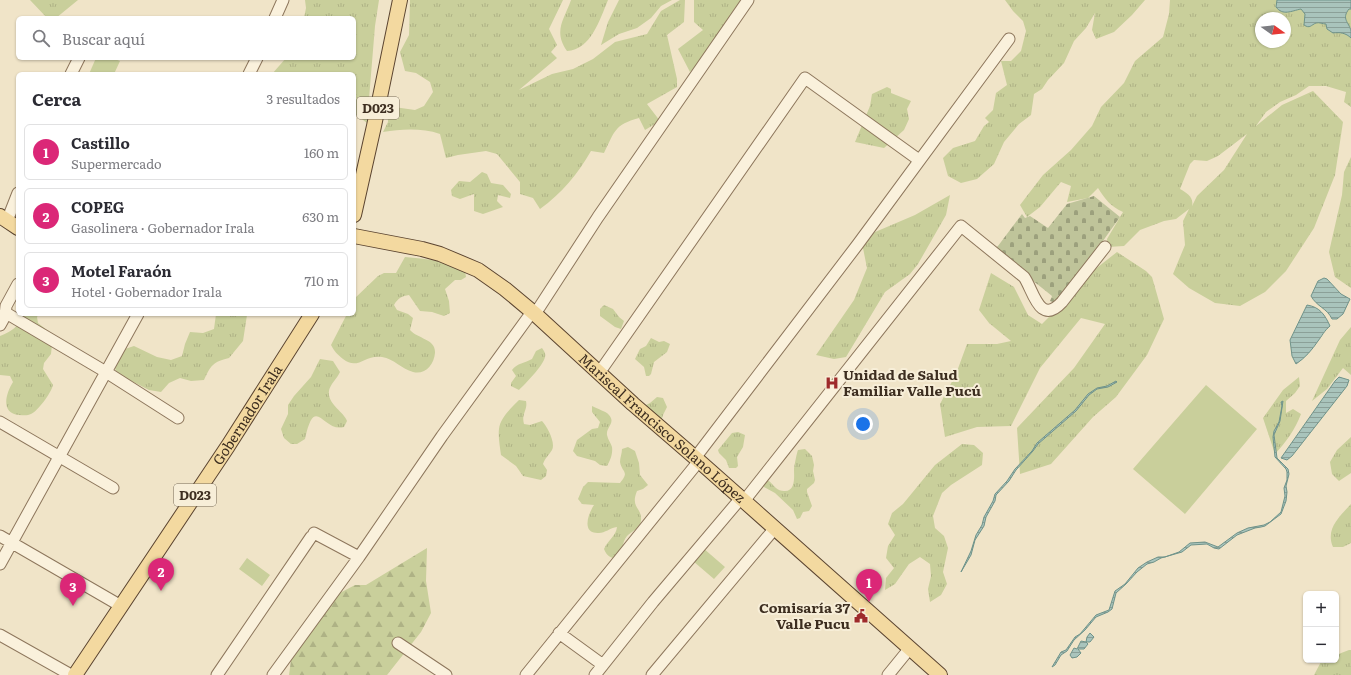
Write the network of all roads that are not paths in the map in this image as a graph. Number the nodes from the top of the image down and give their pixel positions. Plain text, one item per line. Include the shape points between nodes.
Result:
1 (283, 0) edge
2 (400, 0) edge
3 (748, 0) edge
4 (276, 16) edge
5 (1009, 39) dead end
6 (78, 60) edge
7 (255, 60) edge
8 (72, 72) edge
9 (250, 72) edge
10 (920, 160) junction
11 (16, 199) edge
12 (356, 206) edge
13 (8, 222) edge
14 (356, 236) edge
15 (1105, 248) dead end
16 (16, 288) edge
17 (6, 313) junction
18 (533, 313) junction
19 (137, 316) edge
20 (311, 316) edge
21 (0, 326) edge
22 (106, 372) junction
23 (599, 373) junction
24 (178, 418) dead end
25 (0, 422) edge
26 (59, 456) junction
27 (697, 459) junction
28 (113, 488) dead end
29 (743, 500) junction
30 (775, 528) junction
31 (0, 536) edge
32 (12, 543) junction
33 (359, 557) junction
34 (0, 564) edge
35 (121, 606) junction
36 (560, 633) junction
37 (0, 635) edge
38 (398, 643) dead end
39 (910, 648) junction
40 (603, 665) junction
41 (71, 675) edge
42 (75, 675) edge
43 (218, 675) edge
44 (273, 675) edge
45 (446, 675) edge
46 (526, 675) edge
47 (594, 675) edge
48 (652, 675) edge
49 (888, 675) edge
50 (940, 675) edge

1 - 4 street
2 - 12 main road, D023
3 - 18 street
5 - 10 street
6 - 8 street
7 - 9 street
10 - 23 street via 805,78
10 - 27 street
11 - 13 street
14 - 18 main road, Mariscal Francisco Solano López via 422,249 458,261 493,280
15 - 29 street via 1057,307 1047,310 1035,300 1024,277 961,226
16 - 17 street via 6,306
17 - 21 street
17 - 22 street
18 - 23 main road, Mariscal Francisco Solano López
18 - 33 street via 442,436
19 - 22 street
20 - 35 main road, Gobernador Irala / D023 via 236,434
22 - 24 street
22 - 26 street
23 - 27 main road, Mariscal Francisco Solano López
25 - 26 street
26 - 28 street
26 - 32 street
27 - 29 main road, Mariscal Francisco Solano López
27 - 36 street
29 - 30 main road, Mariscal Francisco Solano López
29 - 40 street via 653,602
30 - 39 main road, Mariscal Francisco Solano López
30 - 48 street
31 - 32 street
32 - 34 street
32 - 35 street
33 - 43 street via 312,535
33 - 44 street
35 - 42 main road, Gobernador Irala / D023
36 - 40 street
36 - 46 street
37 - 41 street
38 - 45 street
39 - 49 street
39 - 50 main road, Mariscal Francisco Solano López
40 - 47 street

